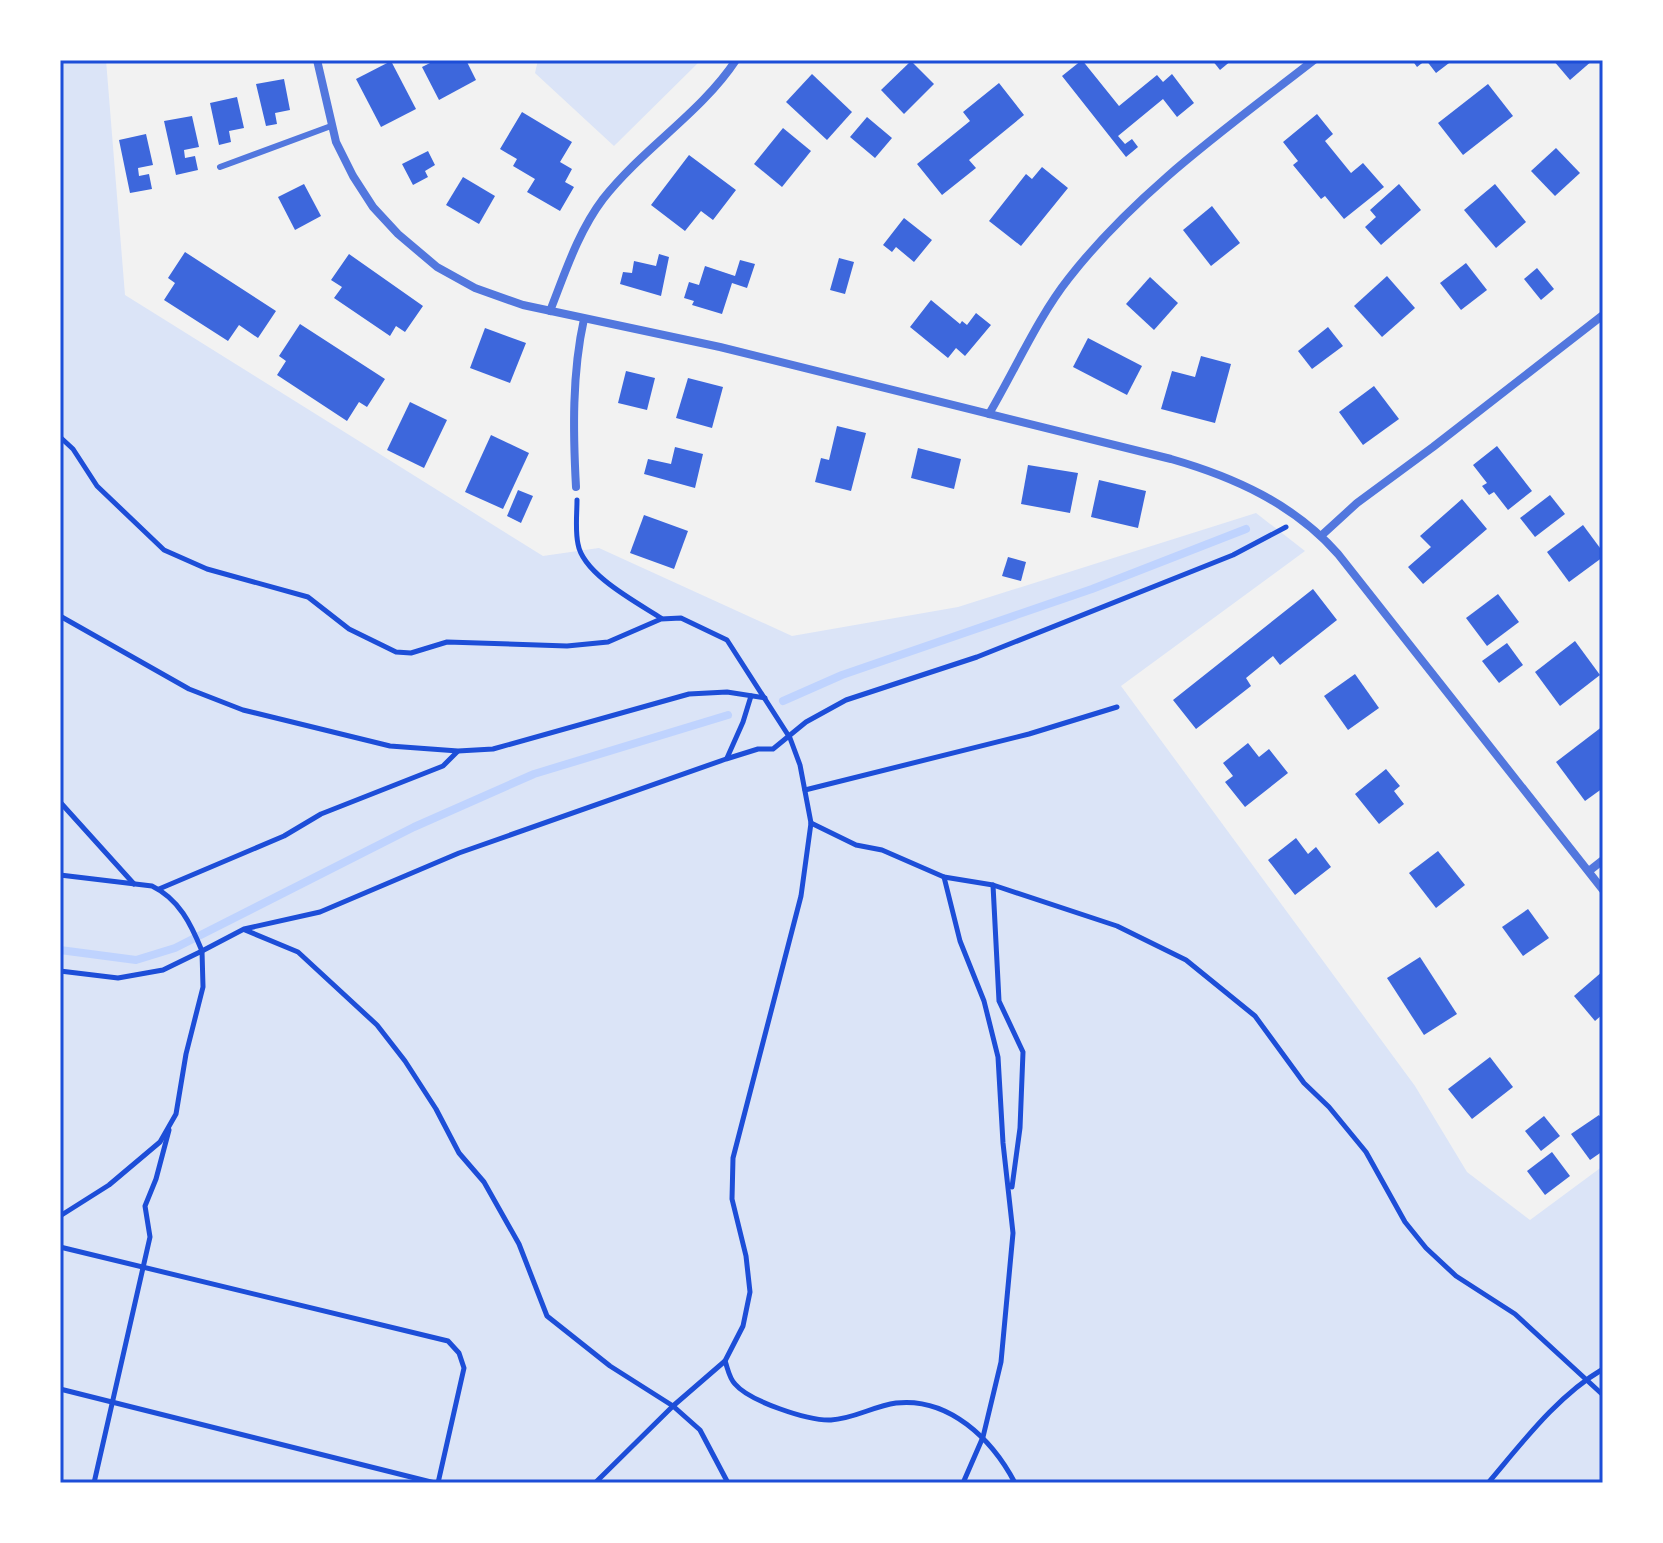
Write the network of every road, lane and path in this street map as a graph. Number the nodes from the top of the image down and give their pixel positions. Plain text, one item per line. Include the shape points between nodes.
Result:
1 (317, 60) edge
2 (736, 60) edge
3 (1314, 60) edge
4 (331, 126) junction
5 (220, 167) dead end
6 (550, 311) junction
7 (1603, 315) edge
8 (584, 319) junction
9 (989, 414) junction
10 (60, 437) edge
11 (576, 487) joint
12 (1299, 519) junction
13 (1322, 535) junction
14 (60, 616) edge
15 (661, 619) junction
16 (751, 696) junction
17 (765, 698) junction
18 (1117, 707) dead end
19 (790, 738) junction
20 (458, 751) junction
21 (726, 759) junction
22 (805, 790) junction
23 (60, 802) edge
24 (811, 823) junction
25 (1603, 860) edge
26 (1589, 871) junction
27 (60, 875) edge
28 (944, 877) junction
29 (135, 885) junction
30 (993, 885) junction
31 (158, 889) junction
32 (1603, 890) edge
33 (244, 929) junction
34 (202, 950) junction
35 (60, 971) edge
36 (171, 1121) junction
37 (1011, 1195) junction
38 (60, 1216) edge
39 (60, 1247) edge
40 (142, 1267) junction
41 (725, 1361) junction
42 (1603, 1369) edge
43 (1584, 1381) junction
44 (60, 1389) edge
45 (1603, 1395) edge
46 (113, 1401) junction
47 (673, 1406) junction
48 (983, 1437) junction
49 (94, 1483) edge
50 (437, 1483) edge
51 (595, 1483) edge
52 (728, 1483) edge
53 (963, 1483) edge
54 (1015, 1483) edge
55 (1488, 1483) edge

1 - 4 street
2 - 6 street via 718,87 641,157 604,199 585,226
3 - 9 street via 1183,162 1096,244 1060,291
4 - 5 lane
4 - 6 street via 373,207 437,267 475,288
6 - 8 street
7 - 13 street
8 - 9 street
8 - 11 street via 577,360
9 - 12 street via 1199,467 1242,483
10 - 15 path via 97,486 164,550 207,569 308,597 349,629 396,652 447,642 608,642
11 - 15 path via 581,554 602,579
12 - 13 street
12 - 19 path via 1233,555 977,657 846,700 806,722
13 - 26 street
14 - 20 path via 189,689 243,710 390,746
15 - 17 path via 681,618 727,640
16 - 17 path
16 - 20 path via 689,694 493,749
16 - 21 path
17 - 19 path
18 - 22 path
19 - 21 path via 773,749
19 - 22 path
20 - 31 path via 443,766 321,814 284,836
21 - 33 path via 459,853 320,912
22 - 24 path
23 - 29 path
24 - 28 path
24 - 41 path via 801,896 733,1158 732,1199 750,1292 743,1326
25 - 26 street
26 - 32 street
27 - 29 path
28 - 30 path
28 - 37 path via 998,1057
29 - 31 path
30 - 37 path via 999,1001 1023,1052
30 - 43 path via 1117,926 1186,960 1255,1016 1304,1083 1366,1152 1405,1222 1426,1248 1456,1276 1515,1314
31 - 34 path via 190,922
33 - 34 path
33 - 47 path via 298,952 377,1025 436,1109 459,1153 484,1182 519,1244 547,1316 610,1366
34 - 35 path via 163,970 118,978
34 - 36 path via 203,987
36 - 38 path via 160,1142 109,1185
36 - 40 path via 145,1206 150,1237
37 - 48 path via 1013,1233 1001,1362
39 - 40 path
40 - 46 path
40 - 50 path via 448,1341 464,1368
41 - 47 path
41 - 48 path via 737,1387 786,1411 830,1420 894,1403 924,1402
42 - 43 path
43 - 45 path
43 - 55 path
44 - 46 path
46 - 49 path
46 - 50 path
47 - 51 path
47 - 52 path via 700,1430
48 - 53 path
48 - 54 path

